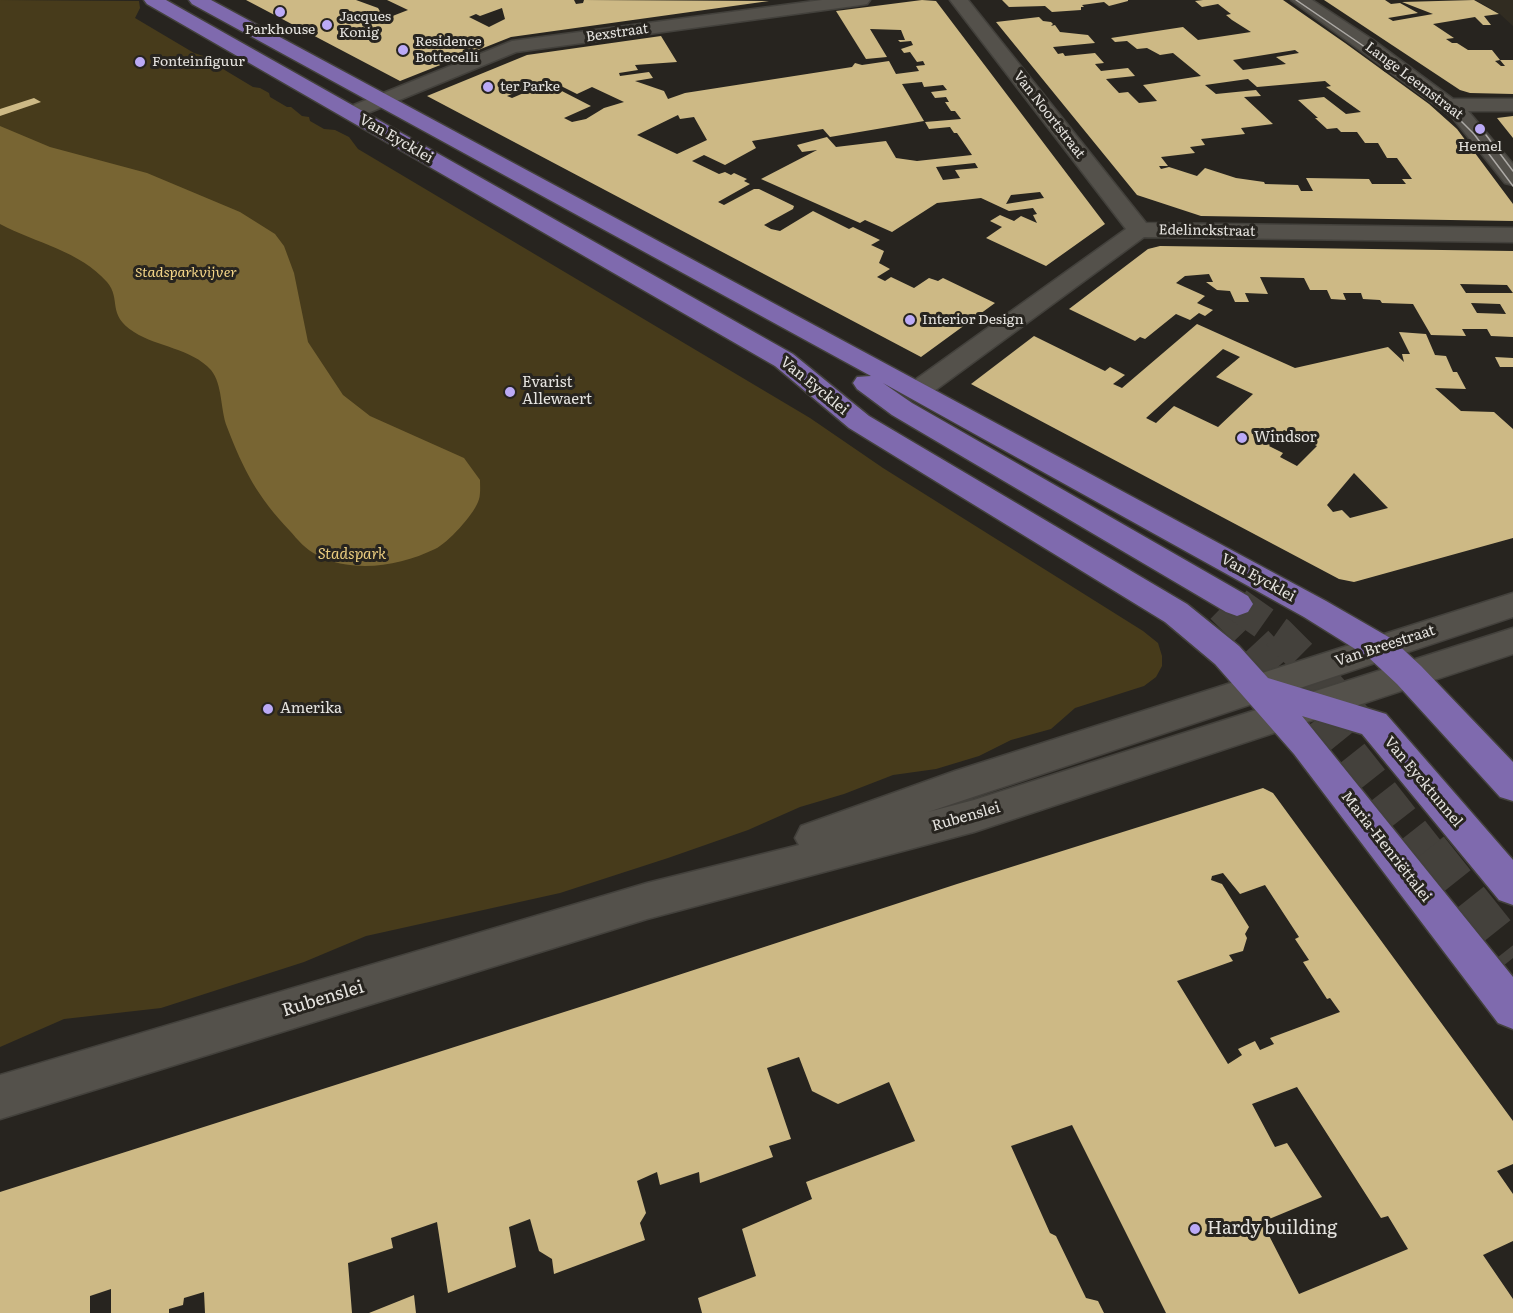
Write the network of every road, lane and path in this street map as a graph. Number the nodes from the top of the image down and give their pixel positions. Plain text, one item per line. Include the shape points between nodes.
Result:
1 (153, 0) edge
2 (198, 0) edge
3 (855, 0) edge
4 (958, 0) edge
5 (1300, 0) edge
6 (382, 100) junction
7 (1448, 105) junction
8 (1513, 105) edge
9 (351, 113) junction
10 (1513, 178) edge
11 (1139, 230) junction
12 (1513, 235) edge
13 (820, 338) junction
14 (917, 391) junction
15 (1159, 557) joint
16 (1513, 605) edge
17 (1229, 606) tunnel mouth
18 (1513, 641) edge
19 (1380, 648) junction
20 (1409, 675) junction
21 (1256, 688) junction
22 (1297, 711) junction
23 (1513, 786) edge
24 (1513, 888) edge
25 (647, 901) junction
26 (1513, 1009) edge
27 (0, 1097) edge

1 - 9 main road, Van Eycklei
2 - 6 main road, Van Eycklei
3 - 6 street, Bexstraat via 512,47
4 - 11 street, Van Noortstraat
5 - 7 street, Lange Leemstraat
6 - 9 street, Van Eycklei
6 - 13 main road, Van Eycklei
7 - 8 street
7 - 10 street, Lange Leemstraat via 1474,129
9 - 21 main road, Van Eycklei via 784,360 859,422 1176,613 1227,655
11 - 12 street, Edelinckstraat
11 - 14 street, Edelinckstraat
13 - 14 main road, Van Eycklei
13 - 15 main road, Van Eycklei via 854,373 902,409
14 - 19 main road, Van Eycklei
15 - 17 street
16 - 19 street, Van Breestraat
18 - 20 street
19 - 20 main road
19 - 21 street, Van Breestraat
20 - 22 street
20 - 23 main road
21 - 22 main road, Maria-Henriëttalei
21 - 25 street, Rubenslei via 954,786
22 - 24 main road, Van Eycktunnel via 1374,724
22 - 25 street, Rubenslei via 974,816
22 - 26 main road, Maria-Henriëttalei via 1306,744
25 - 27 street, Rubenslei

